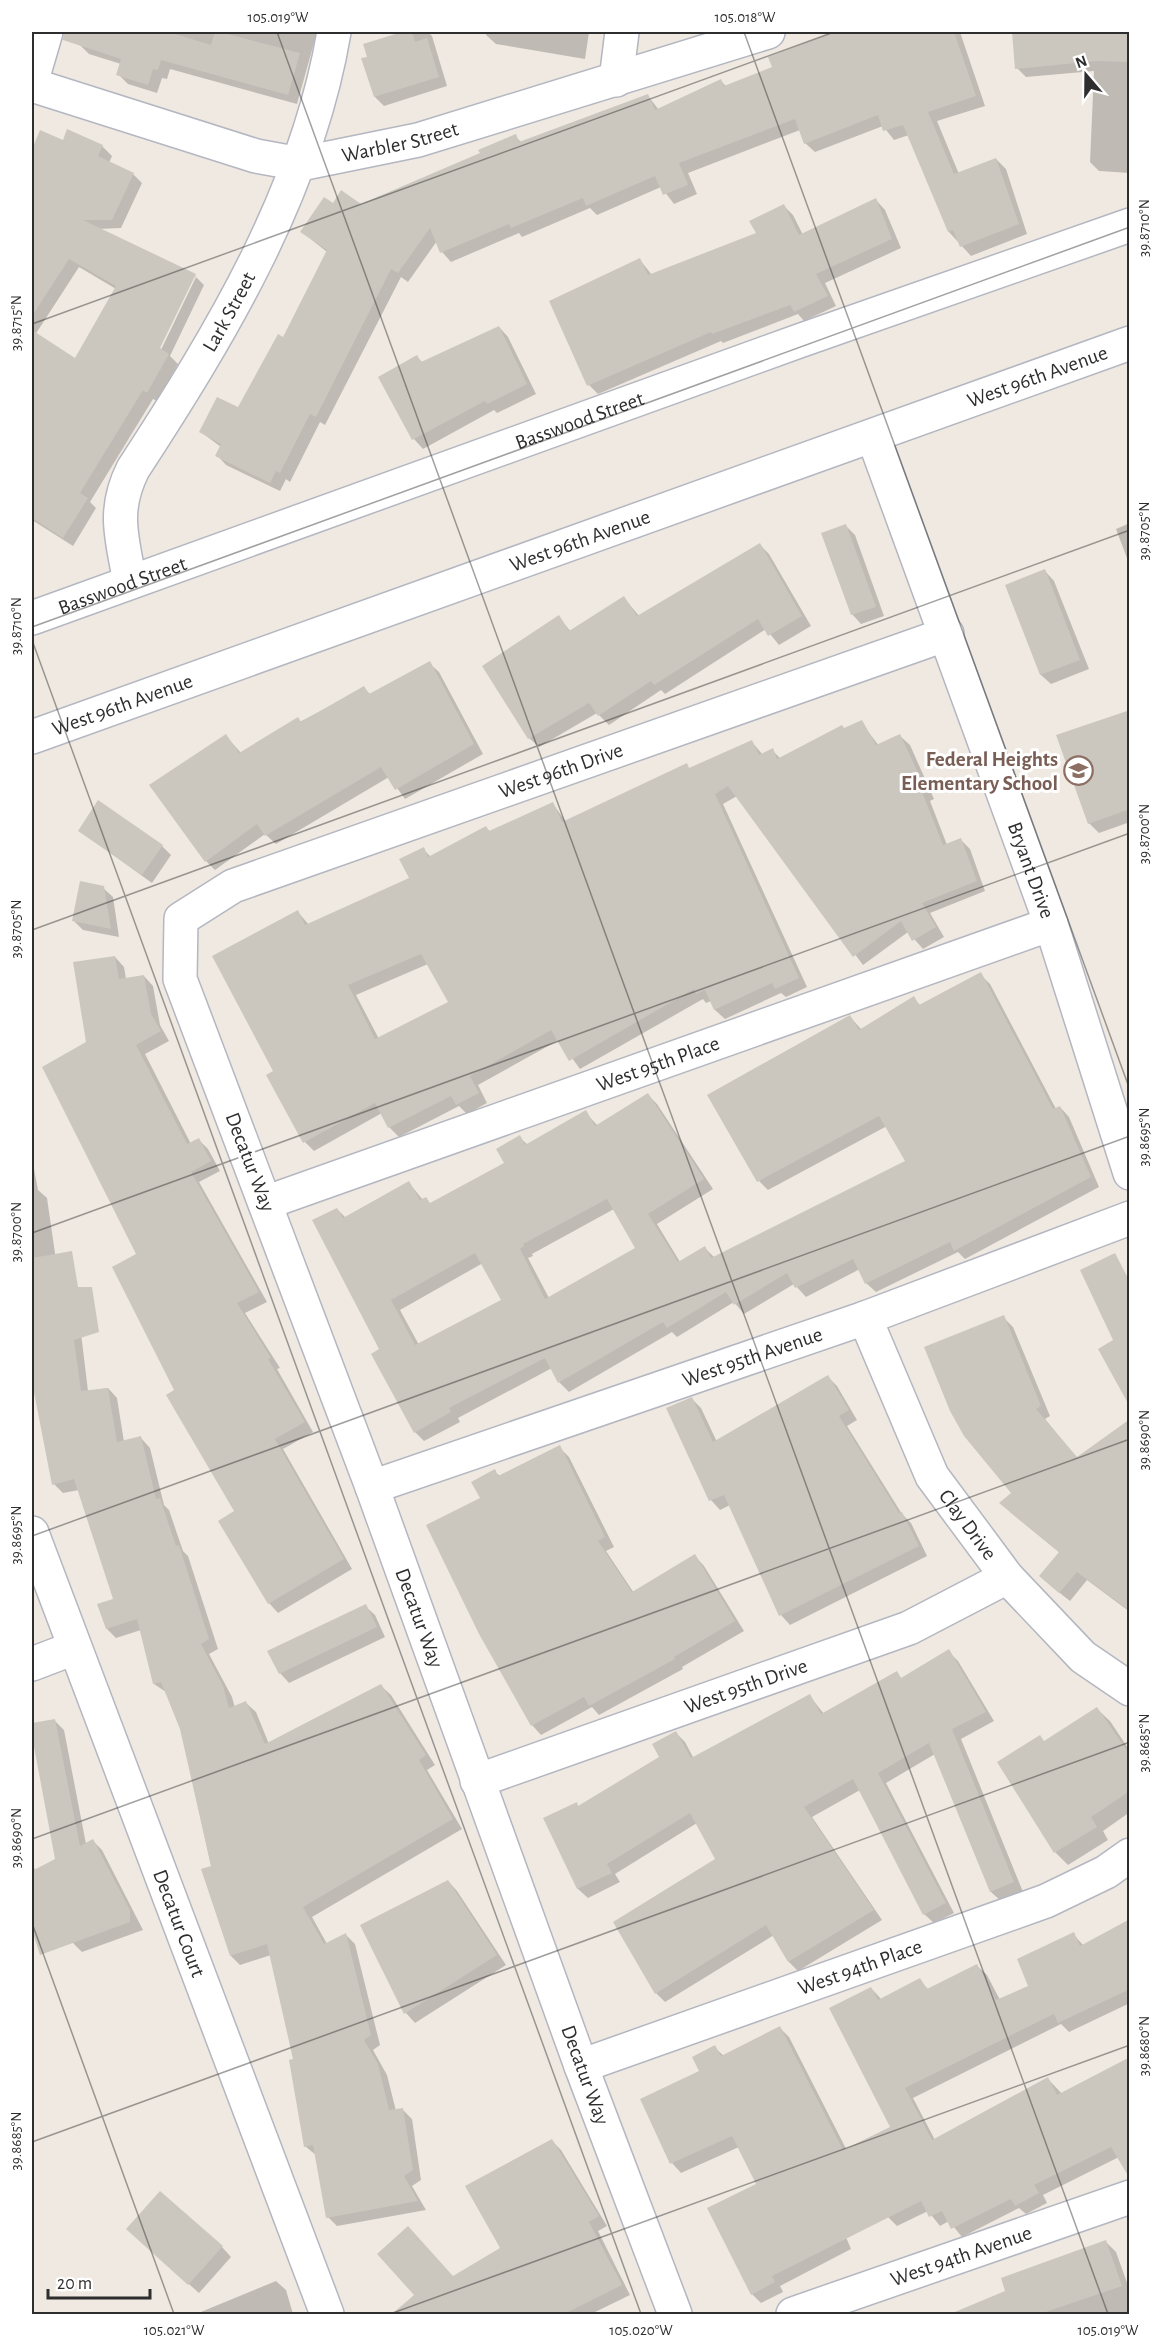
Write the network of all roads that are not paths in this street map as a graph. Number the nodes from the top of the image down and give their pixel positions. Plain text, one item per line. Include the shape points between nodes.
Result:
1 (46, 32) edge
2 (334, 32) edge
3 (622, 32) edge
4 (768, 32) edge
5 (32, 80) edge
6 (616, 80) junction
7 (32, 85) edge
8 (300, 164) junction
9 (1130, 225) edge
10 (1130, 344) edge
11 (873, 436) junction
12 (130, 582) junction
13 (32, 618) edge
14 (947, 634) junction
15 (32, 737) edge
16 (181, 919) joint
17 (1051, 924) junction
18 (1130, 1173) edge
19 (266, 1203) junction
20 (1130, 1218) edge
21 (865, 1318) junction
22 (372, 1487) junction
23 (32, 1533) edge
24 (1007, 1577) junction
25 (74, 1648) junction
26 (32, 1664) edge
27 (1130, 1689) edge
28 (477, 1781) junction
29 (1130, 1855) edge
30 (581, 2066) junction
31 (1130, 2197) edge
32 (327, 2314) edge
33 (675, 2314) edge
34 (793, 2314) edge

1 - 5 street
2 - 8 street, Lark Street
3 - 6 street
4 - 6 street, Warbler Street
6 - 8 street, Warbler Street via 418,140
7 - 8 street, Warbler Street via 256,156
8 - 12 street, Lark Street via 236,301 124,487 119,522
9 - 12 street, Basswood Street
10 - 11 street, West 96th Avenue
11 - 14 street, Bryant Drive
11 - 15 street, West 96th Avenue
12 - 13 street, Basswood Street
14 - 16 street, West 96th Drive via 233,886
14 - 17 street, Bryant Drive
16 - 19 street, Decatur Way via 180,979
17 - 18 street, Bryant Drive
17 - 19 street, West 95th Place
19 - 22 street, Decatur Way
20 - 21 street, West 95th Avenue
21 - 22 street, West 95th Avenue
21 - 24 street, Clay Drive via 932,1476
22 - 28 street, Decatur Way
23 - 25 street, Decatur Court
24 - 27 street, Clay Drive via 1083,1657
24 - 28 street, West 95th Drive via 909,1628
25 - 26 street
25 - 32 street, Decatur Court
28 - 30 street, Decatur Way
29 - 30 street, West 94th Place via 1106,1872 1046,1901
30 - 33 street, Decatur Way
31 - 34 street, West 94th Avenue

